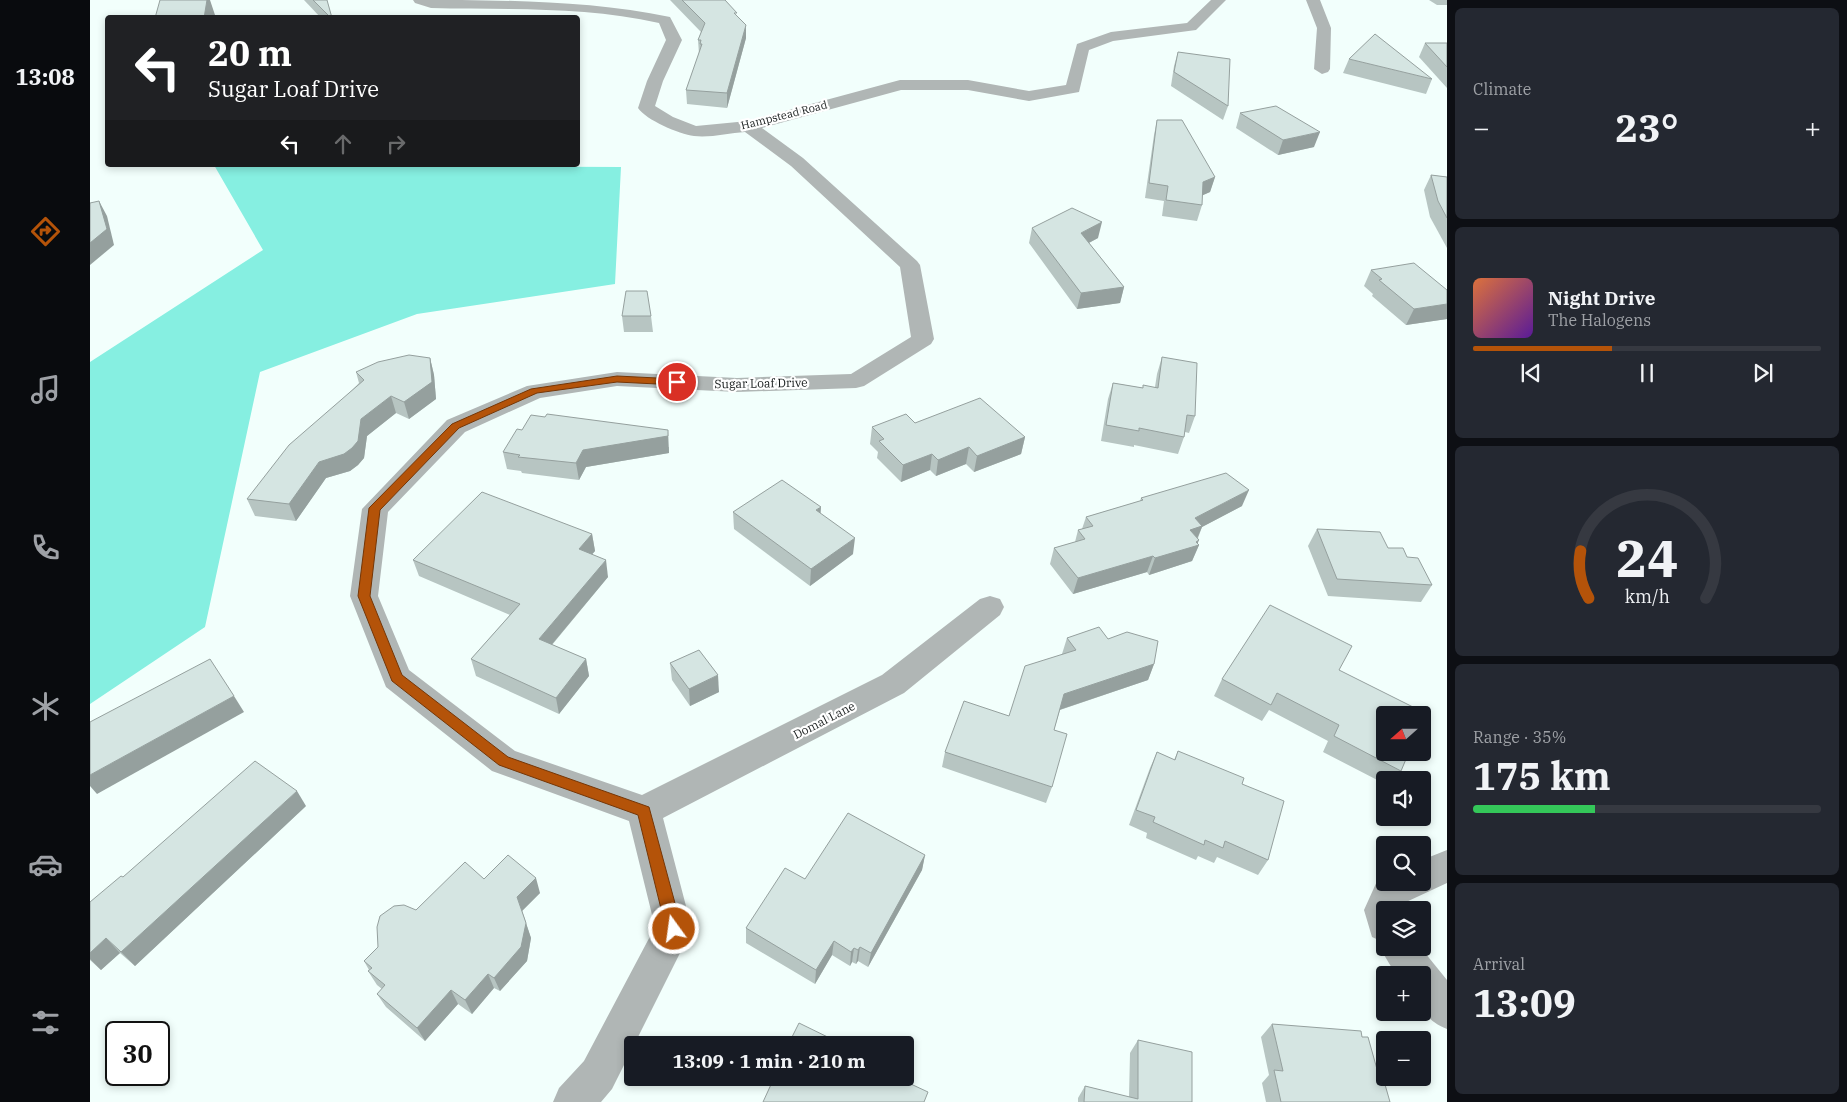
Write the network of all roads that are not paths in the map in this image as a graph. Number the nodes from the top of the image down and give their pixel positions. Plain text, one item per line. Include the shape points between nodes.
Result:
1 (420, 0) edge
2 (1219, 0) edge
3 (1313, 0) edge
4 (1322, 69) dead end
5 (748, 126) junction
6 (990, 607) dead end
7 (644, 811) junction
8 (1447, 866) edge
9 (1431, 874) edge
10 (1404, 956) edge
11 (1412, 966) edge
12 (1431, 990) edge
13 (1447, 1010) edge
14 (573, 1102) edge

1 - 5 street, Hampstead Road via 431,4 622,10 666,20 674,40 646,108 667,121 695,131
2 - 5 street, Hampstead Road via 1191,27 1111,36 1082,47 1073,89 1029,96 968,85 900,85
3 - 4 street via 1324,28
5 - 7 street, Sugar Loaf Drive via 797,162 910,265 923,339 856,381 737,385 617,379 535,391 456,426 374,508 364,596 397,678 504,761
6 - 7 street, Domal Lane via 893,684
7 - 14 street via 674,929 598,1074
8 - 9 street
10 - 11 street
12 - 13 street

